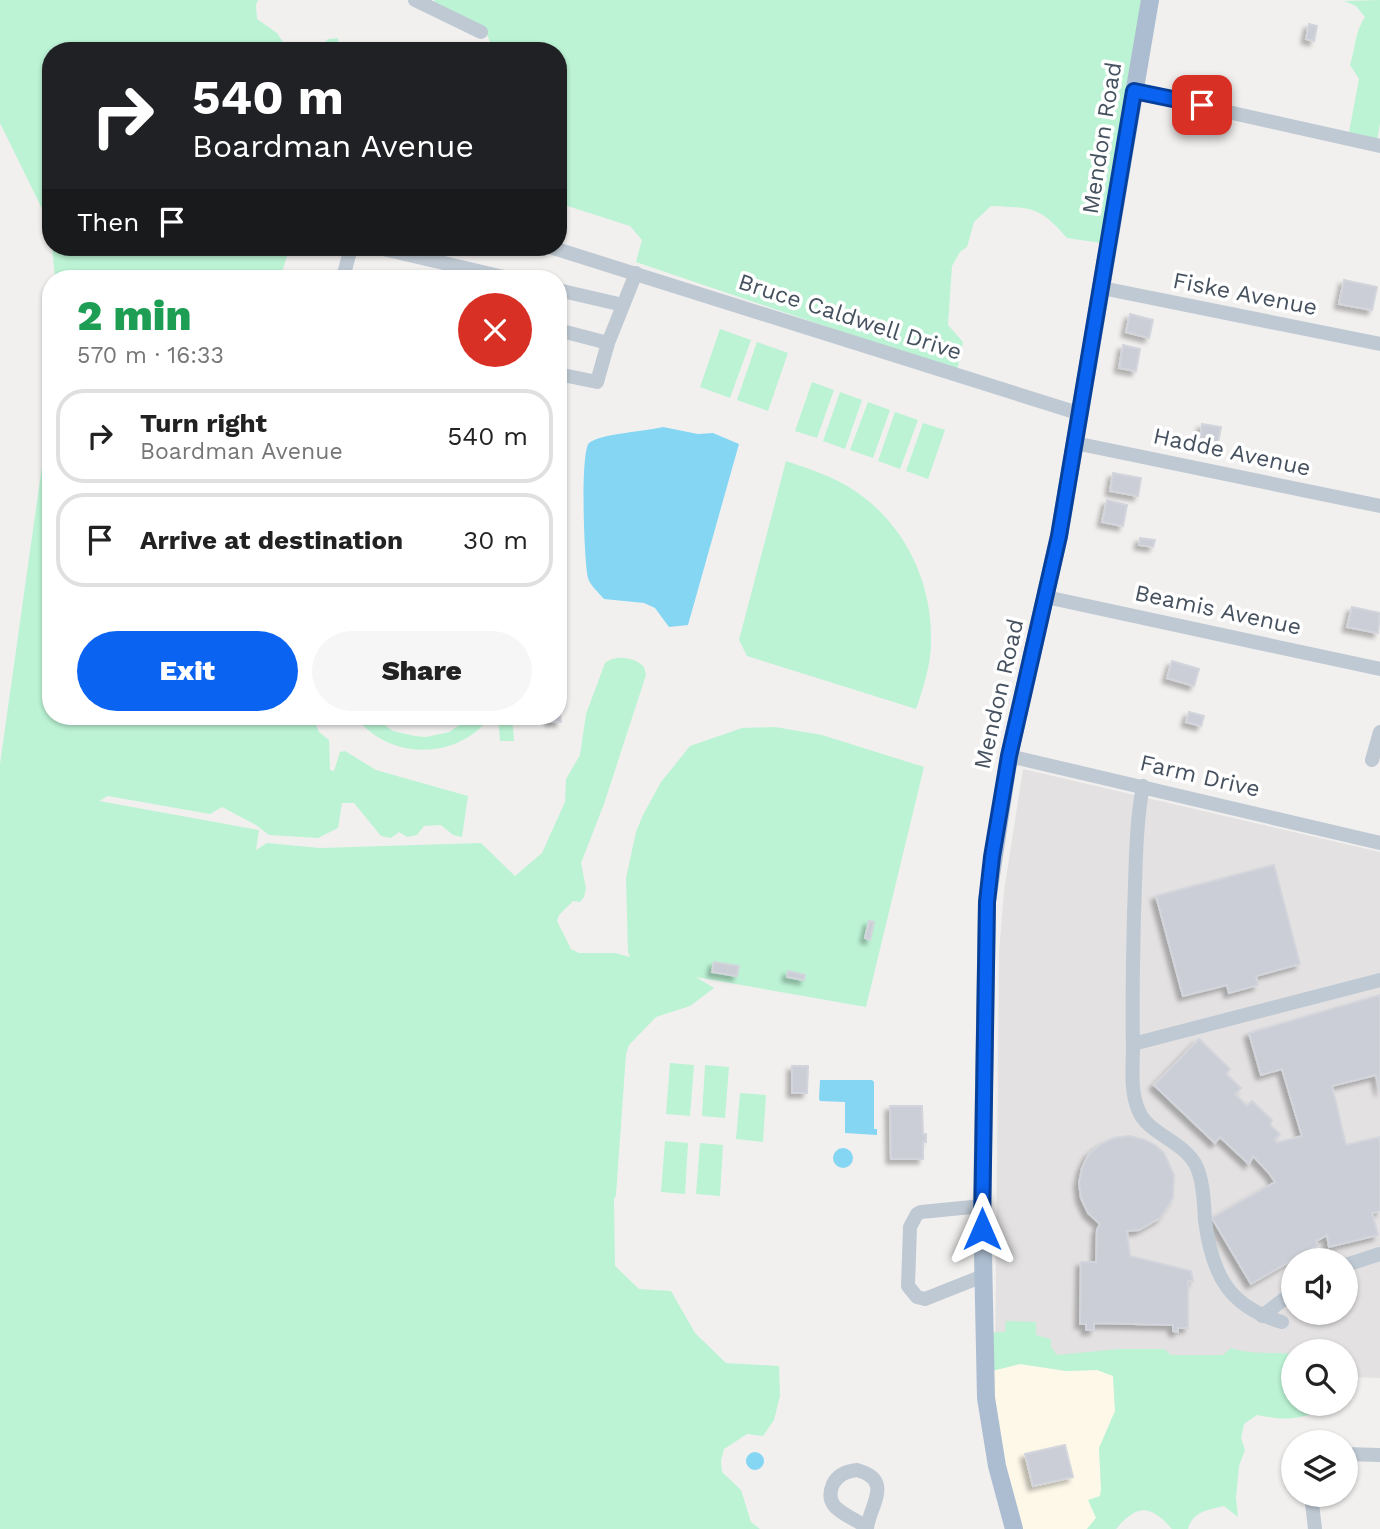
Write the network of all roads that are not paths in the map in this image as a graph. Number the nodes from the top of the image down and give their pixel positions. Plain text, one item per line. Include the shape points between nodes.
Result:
1 (415, 0) edge
2 (1150, 0) edge
3 (481, 32) dead end
4 (1134, 91) junction
5 (1380, 146) edge
6 (567, 252) edge
7 (414, 256) edge
8 (474, 270) edge
9 (636, 273) junction
10 (1102, 288) junction
11 (567, 292) edge
12 (623, 305) junction
13 (567, 332) edge
14 (608, 343) junction
15 (1380, 344) edge
16 (567, 376) edge
17 (1081, 414) junction
18 (1075, 443) junction
19 (1380, 506) edge
20 (1046, 597) junction
21 (1380, 669) edge
22 (1380, 732) edge
23 (1009, 756) junction
24 (1372, 760) dead end
25 (1143, 786) junction
26 (1380, 844) edge
27 (1380, 980) edge
28 (1133, 1044) junction
29 (982, 1206) junction
30 (1380, 1254) edge
31 (1358, 1261) edge
32 (983, 1276) junction
33 (1281, 1301) edge
34 (1262, 1316) junction
35 (1281, 1322) edge
36 (1358, 1454) edge
37 (1380, 1455) edge
38 (1312, 1507) edge
39 (1014, 1529) edge
40 (1315, 1529) edge

1 - 3 street
2 - 4 main road, Mendon Road
4 - 5 street
4 - 10 main road, Mendon Road
6 - 9 street, Bruce Caldwell Drive
7 - 8 street
9 - 12 street
9 - 17 street, Bruce Caldwell Drive
10 - 15 street, Fiske Avenue
10 - 17 main road, Mendon Road
11 - 12 street
12 - 14 street
13 - 14 street
14 - 16 street via 597,382
17 - 18 main road, Mendon Road
18 - 19 street, Hadde Avenue
18 - 20 main road, Mendon Road
20 - 21 street, Beamis Avenue
20 - 23 main road, Mendon Road
22 - 24 street
23 - 25 street, Farm Drive
23 - 29 main road, Mendon Road via 987,902
25 - 26 street, Farm Drive
25 - 28 street via 1137,819
27 - 28 street
28 - 34 street via 1134,1099 1139,1113 1193,1159 1223,1281 1234,1298
29 - 32 main road, Mendon Road
29 - 32 street via 917,1214 909,1227 908,1286 925,1299
30 - 31 street
32 - 39 main road, Mendon Road via 986,1398
33 - 34 street
34 - 35 street
36 - 37 street
38 - 40 street

